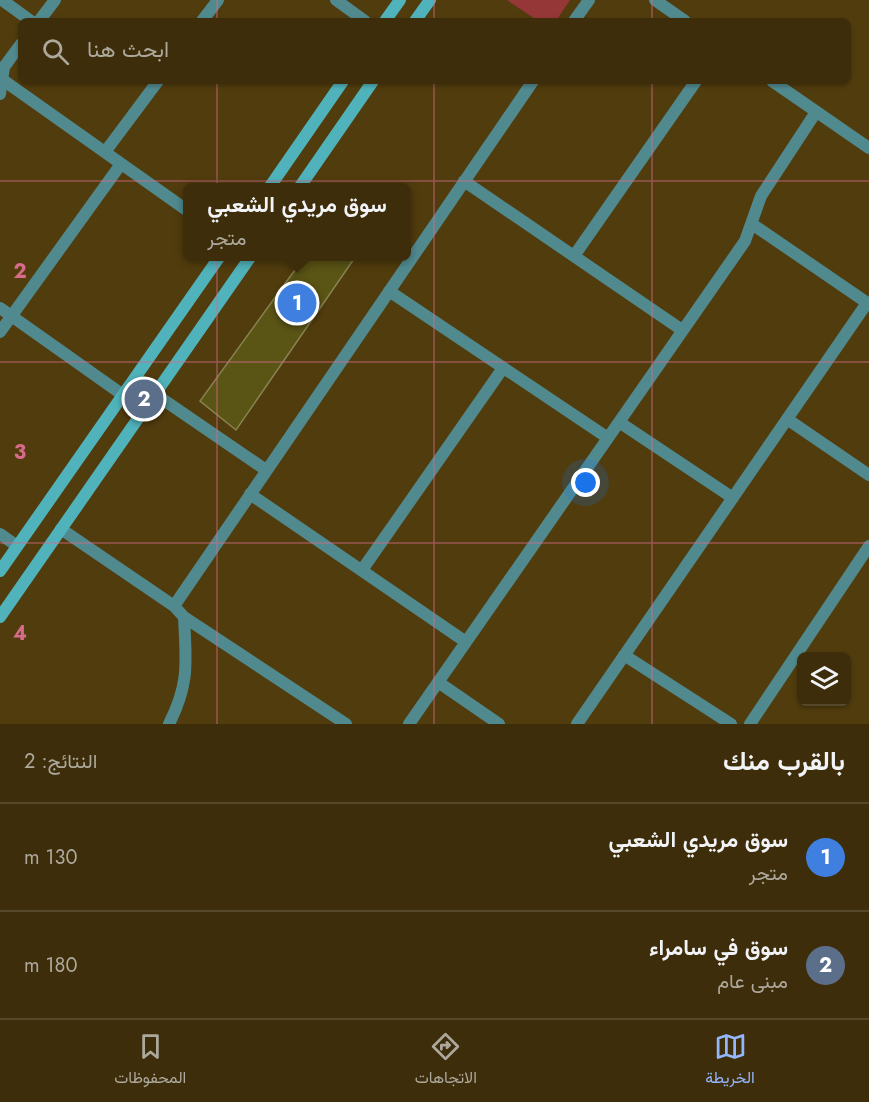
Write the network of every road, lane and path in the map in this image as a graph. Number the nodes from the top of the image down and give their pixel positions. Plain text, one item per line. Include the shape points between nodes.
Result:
1 (2, 0) edge
2 (55, 0) edge
3 (218, 0) edge
4 (336, 0) edge
5 (400, 0) edge
6 (430, 0) edge
7 (588, 0) edge
8 (655, 0) edge
9 (27, 18) edge
10 (41, 18) edge
11 (204, 18) edge
12 (361, 18) edge
13 (387, 18) edge
14 (417, 18) edge
15 (576, 18) edge
16 (681, 18) edge
17 (18, 48) edge
18 (1, 79) edge
19 (156, 84) edge
20 (341, 84) edge
21 (371, 84) edge
22 (531, 84) edge
23 (694, 84) edge
24 (776, 84) edge
25 (0, 94) edge
26 (816, 112) junction
27 (869, 148) edge
28 (105, 152) junction
29 (121, 164) junction
30 (464, 181) junction
31 (272, 183) edge
32 (302, 183) edge
33 (183, 207) edge
34 (752, 224) junction
35 (574, 256) junction
36 (411, 259) edge
37 (217, 261) edge
38 (248, 261) edge
39 (409, 261) edge
40 (389, 291) junction
41 (868, 304) edge
42 (0, 308) edge
43 (11, 316) junction
44 (682, 330) junction
45 (0, 332) edge
46 (504, 368) junction
47 (155, 394) junction
48 (123, 395) junction
49 (787, 419) junction
50 (619, 422) junction
51 (608, 438) junction
52 (266, 470) junction
53 (869, 475) edge
54 (250, 494) junction
55 (733, 498) junction
56 (61, 529) junction
57 (0, 534) edge
58 (17, 546) junction
59 (869, 546) edge
60 (362, 570) junction
61 (0, 571) edge
62 (174, 606) junction
63 (0, 617) edge
64 (184, 617) junction
65 (466, 642) junction
66 (624, 655) junction
67 (438, 682) junction
68 (169, 724) edge
69 (346, 724) edge
70 (409, 724) edge
71 (499, 724) edge
72 (578, 724) edge
73 (731, 724) edge
74 (750, 724) edge

1 - 9 street
2 - 10 street
3 - 11 street
4 - 12 street
5 - 13 main road
6 - 14 main road
7 - 15 street
8 - 16 street
17 - 18 street via 4,67
18 - 25 street
18 - 28 street
19 - 28 street
20 - 31 main road
21 - 32 main road
22 - 30 street
23 - 35 street
24 - 26 street
26 - 27 street
26 - 34 street via 761,196
28 - 29 street
29 - 33 street
29 - 43 street
30 - 35 street
30 - 36 street
34 - 41 street
34 - 44 street via 745,241
35 - 44 street
37 - 48 main road
38 - 47 main road
39 - 40 street
40 - 46 street
40 - 52 street
41 - 49 street
42 - 43 street
43 - 45 street
43 - 48 street
44 - 50 street
46 - 51 street
46 - 60 street
47 - 52 street
47 - 56 main road
48 - 58 main road
49 - 53 street
49 - 55 street
50 - 51 street
50 - 55 street
51 - 65 street
52 - 54 street
54 - 60 street
54 - 62 street
55 - 66 street
56 - 62 street
56 - 63 main road
57 - 58 street
58 - 61 main road
59 - 74 street
60 - 65 street
62 - 64 street
64 - 68 street via 187,673 181,701
64 - 69 street
65 - 67 street
66 - 72 street
66 - 73 street
67 - 70 street
67 - 71 street

